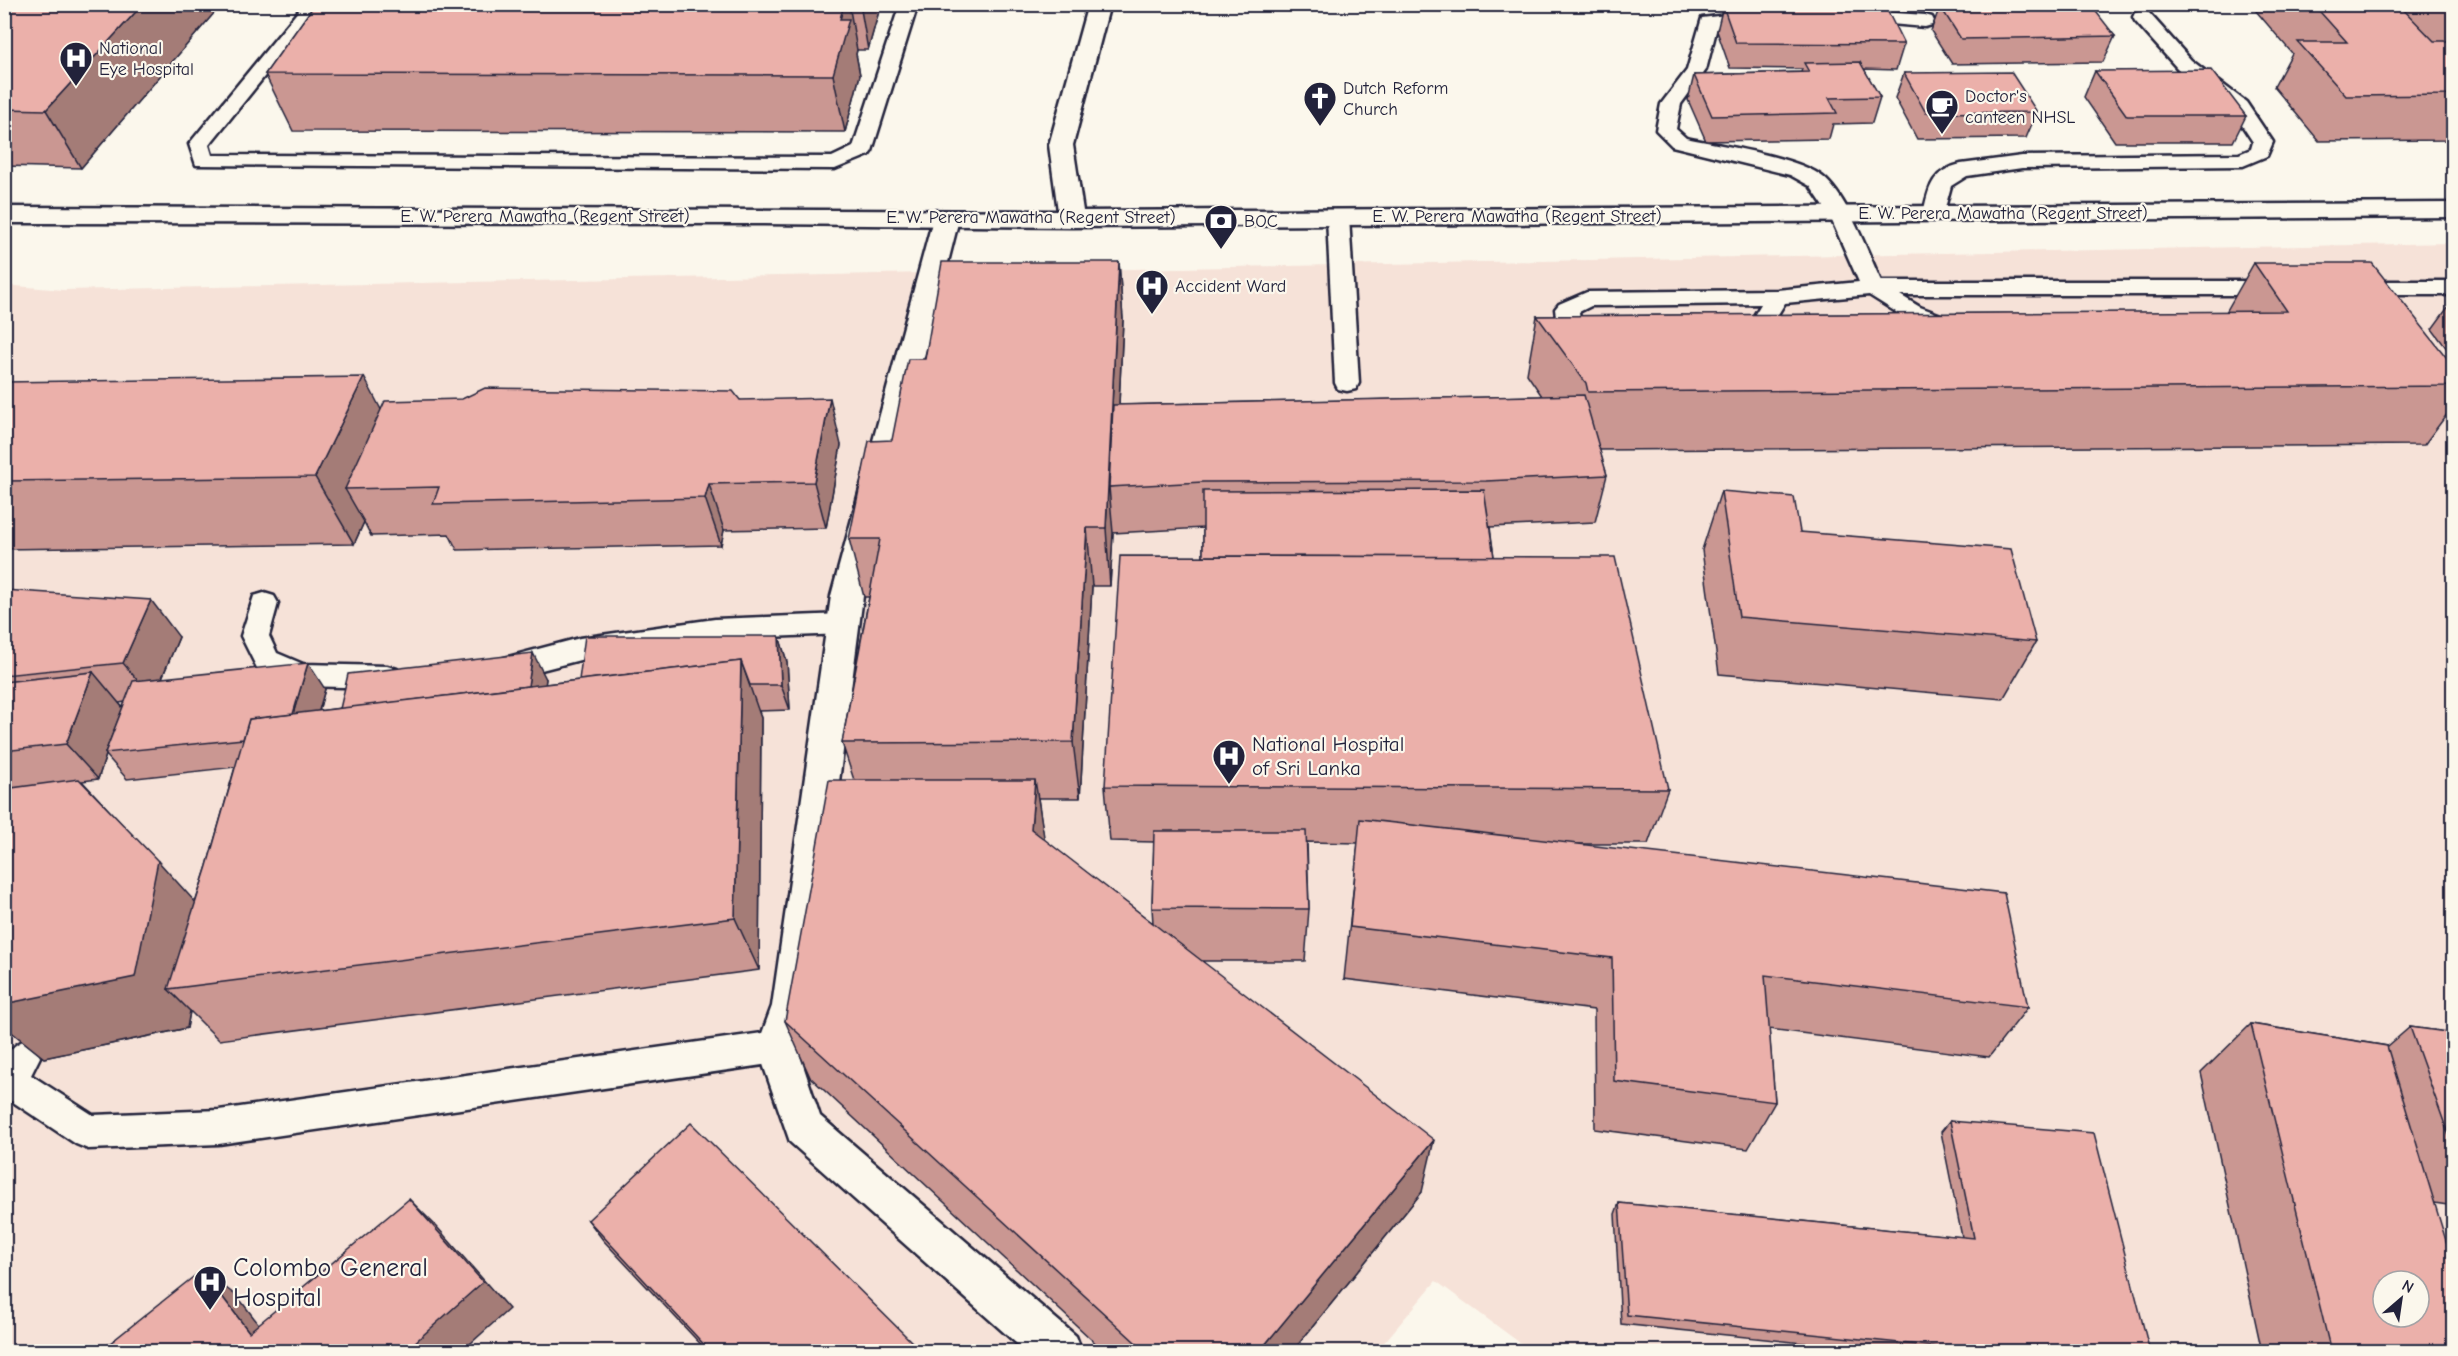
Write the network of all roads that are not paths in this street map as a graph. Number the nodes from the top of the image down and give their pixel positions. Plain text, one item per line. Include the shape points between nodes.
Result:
1 (314, 4) edge
2 (909, 4) edge
3 (1099, 4) edge
4 (1779, 15) edge
5 (1832, 16) edge
6 (2142, 17) dead end
7 (1925, 21) dead end
8 (2454, 210) edge
9 (1840, 214) junction
10 (1934, 214) junction
11 (4, 215) edge
12 (1338, 217) junction
13 (946, 219) junction
14 (1072, 219) junction
15 (1873, 288) junction
16 (2197, 288) junction
17 (2302, 288) edge
18 (2337, 288) edge
19 (2454, 288) edge
20 (1777, 297) junction
21 (2216, 310) edge
22 (1977, 332) edge
23 (1602, 347) edge
24 (1724, 347) edge
25 (1347, 383) dead end
26 (264, 603) dead end
27 (843, 624) junction
28 (471, 673) edge
29 (414, 676) edge
30 (777, 1047) junction
31 (23, 1057) edge
32 (1060, 1352) edge

1 - 2 lane via 199,144 203,161 835,163 862,151
3 - 14 main road via 1061,145
4 - 9 lane via 1709,21 1693,76 1668,107 1666,130 1679,142 1797,170 1817,182
5 - 7 lane
6 - 10 lane via 2184,64 2239,106 2263,142 2260,152 2242,160 2022,162 1960,170 1941,183
8 - 10 main road, E. W. Perera Mawatha (Regent Street)
9 - 10 main road, E. W. Perera Mawatha (Regent Street)
9 - 12 main road, E. W. Perera Mawatha (Regent Street)
9 - 15 lane
11 - 13 main road, E. W. Perera Mawatha (Regent Street)
12 - 14 main road, E. W. Perera Mawatha (Regent Street)
12 - 25 lane
13 - 14 main road, E. W. Perera Mawatha (Regent Street)
13 - 27 main road via 847,596
15 - 16 lane
15 - 20 lane
15 - 22 lane via 1912,312
16 - 17 lane
16 - 21 lane
18 - 19 lane
20 - 23 lane via 1587,299 1567,309 1571,339 1580,346
20 - 24 lane via 1755,332
26 - 29 lane via 255,636 267,660 300,675
27 - 28 lane via 715,629 580,649
27 - 30 main road via 791,1005
30 - 31 lane via 219,1127 88,1132 10,1080
30 - 32 main road via 804,1128

